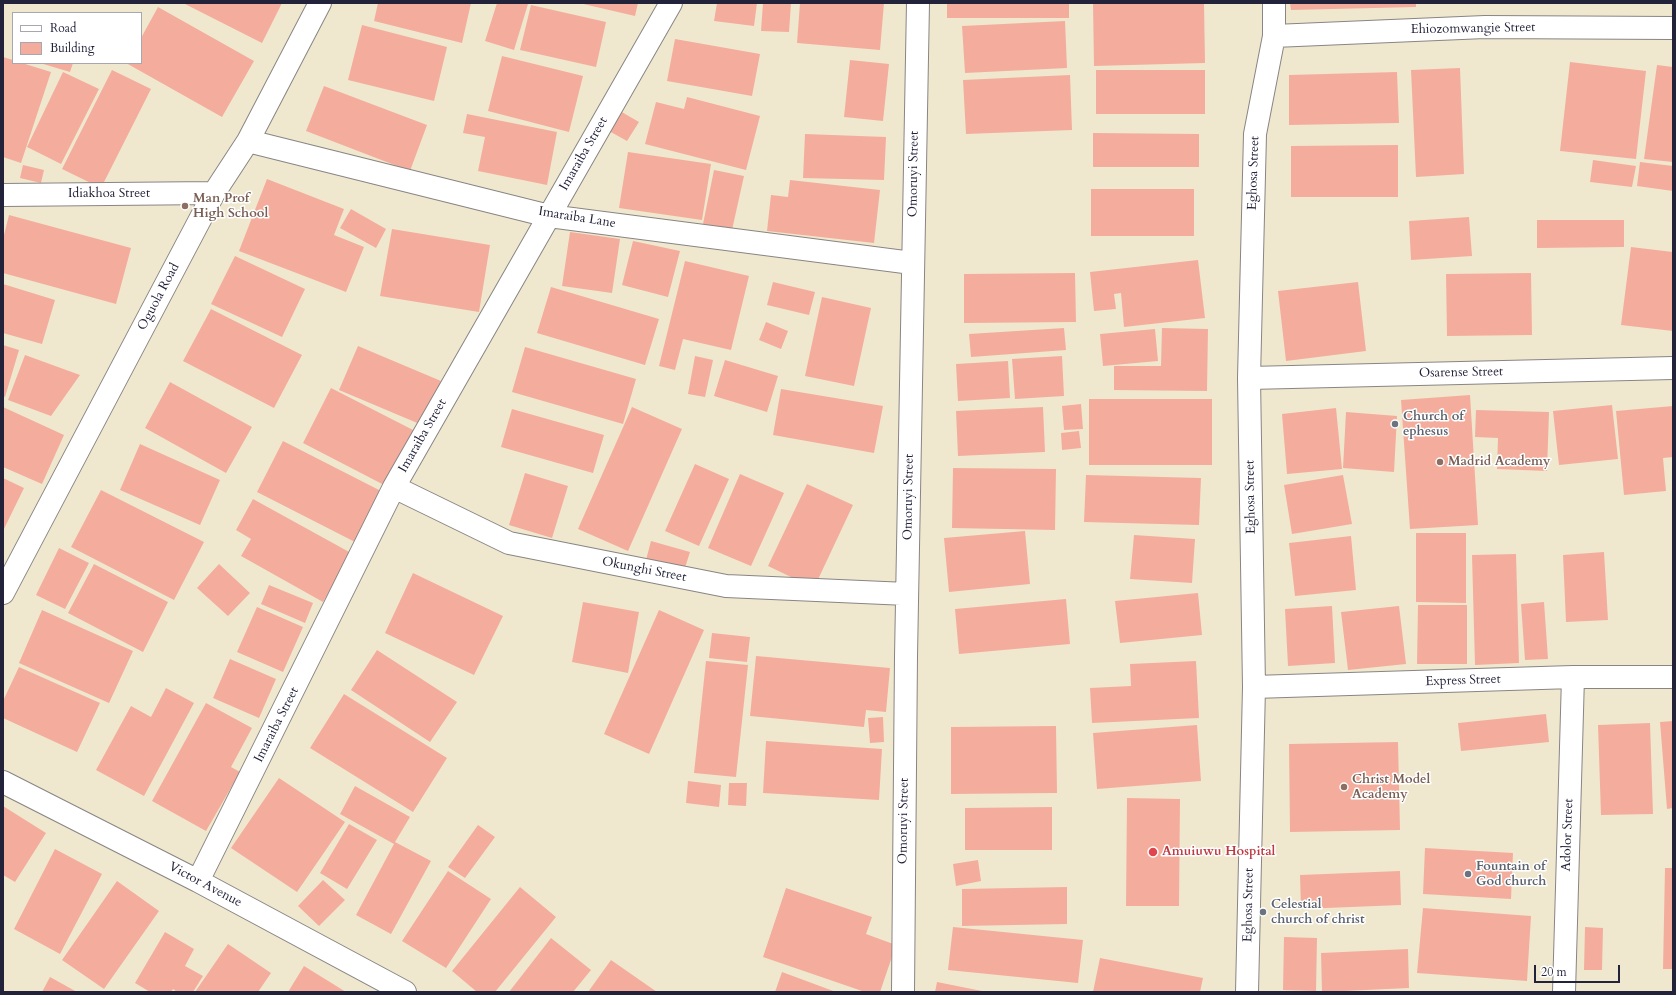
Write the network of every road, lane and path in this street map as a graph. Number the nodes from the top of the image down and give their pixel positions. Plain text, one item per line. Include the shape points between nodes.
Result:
1 (320, 3) edge
2 (671, 3) edge
3 (918, 3) edge
4 (1274, 3) edge
5 (1673, 28) edge
6 (1274, 36) junction
7 (248, 141) junction
8 (214, 193) junction
9 (3, 194) edge
10 (549, 216) junction
11 (912, 263) junction
12 (1673, 368) edge
13 (1249, 378) junction
14 (394, 487) junction
15 (3, 593) edge
16 (907, 594) junction
17 (1573, 677) junction
18 (1673, 677) edge
19 (1254, 687) junction
20 (3, 782) edge
21 (198, 881) junction
22 (405, 992) edge
23 (902, 992) edge
24 (1247, 992) edge
25 (1564, 992) edge

1 - 7 street, Oguola Road
2 - 10 street, Imaraiba Street
3 - 11 street, Omoruyi Street
4 - 6 street, Eghosa Street
5 - 6 street, Ehiozomwangie Street via 1485,27
6 - 13 street, Eghosa Street via 1255,134
7 - 8 street, Oguola Road
7 - 10 street, Imaraiba Lane
8 - 9 street, Idiakhoa Street
8 - 15 street, Oguola Road
10 - 11 street, Imaraiba Lane
10 - 14 street, Imaraiba Street
11 - 16 street, Omoruyi Street
12 - 13 street, Osarense Street
13 - 19 street, Eghosa Street
14 - 16 street, Okunghi Street via 509,543 726,586
14 - 21 street, Imaraiba Street
16 - 23 street, Omoruyi Street
17 - 18 street, Express Street
17 - 19 street, Express Street
17 - 25 street, Adolor Street
19 - 24 street, Eghosa Street
20 - 21 street, Victor Avenue
21 - 22 street, Victor Avenue

